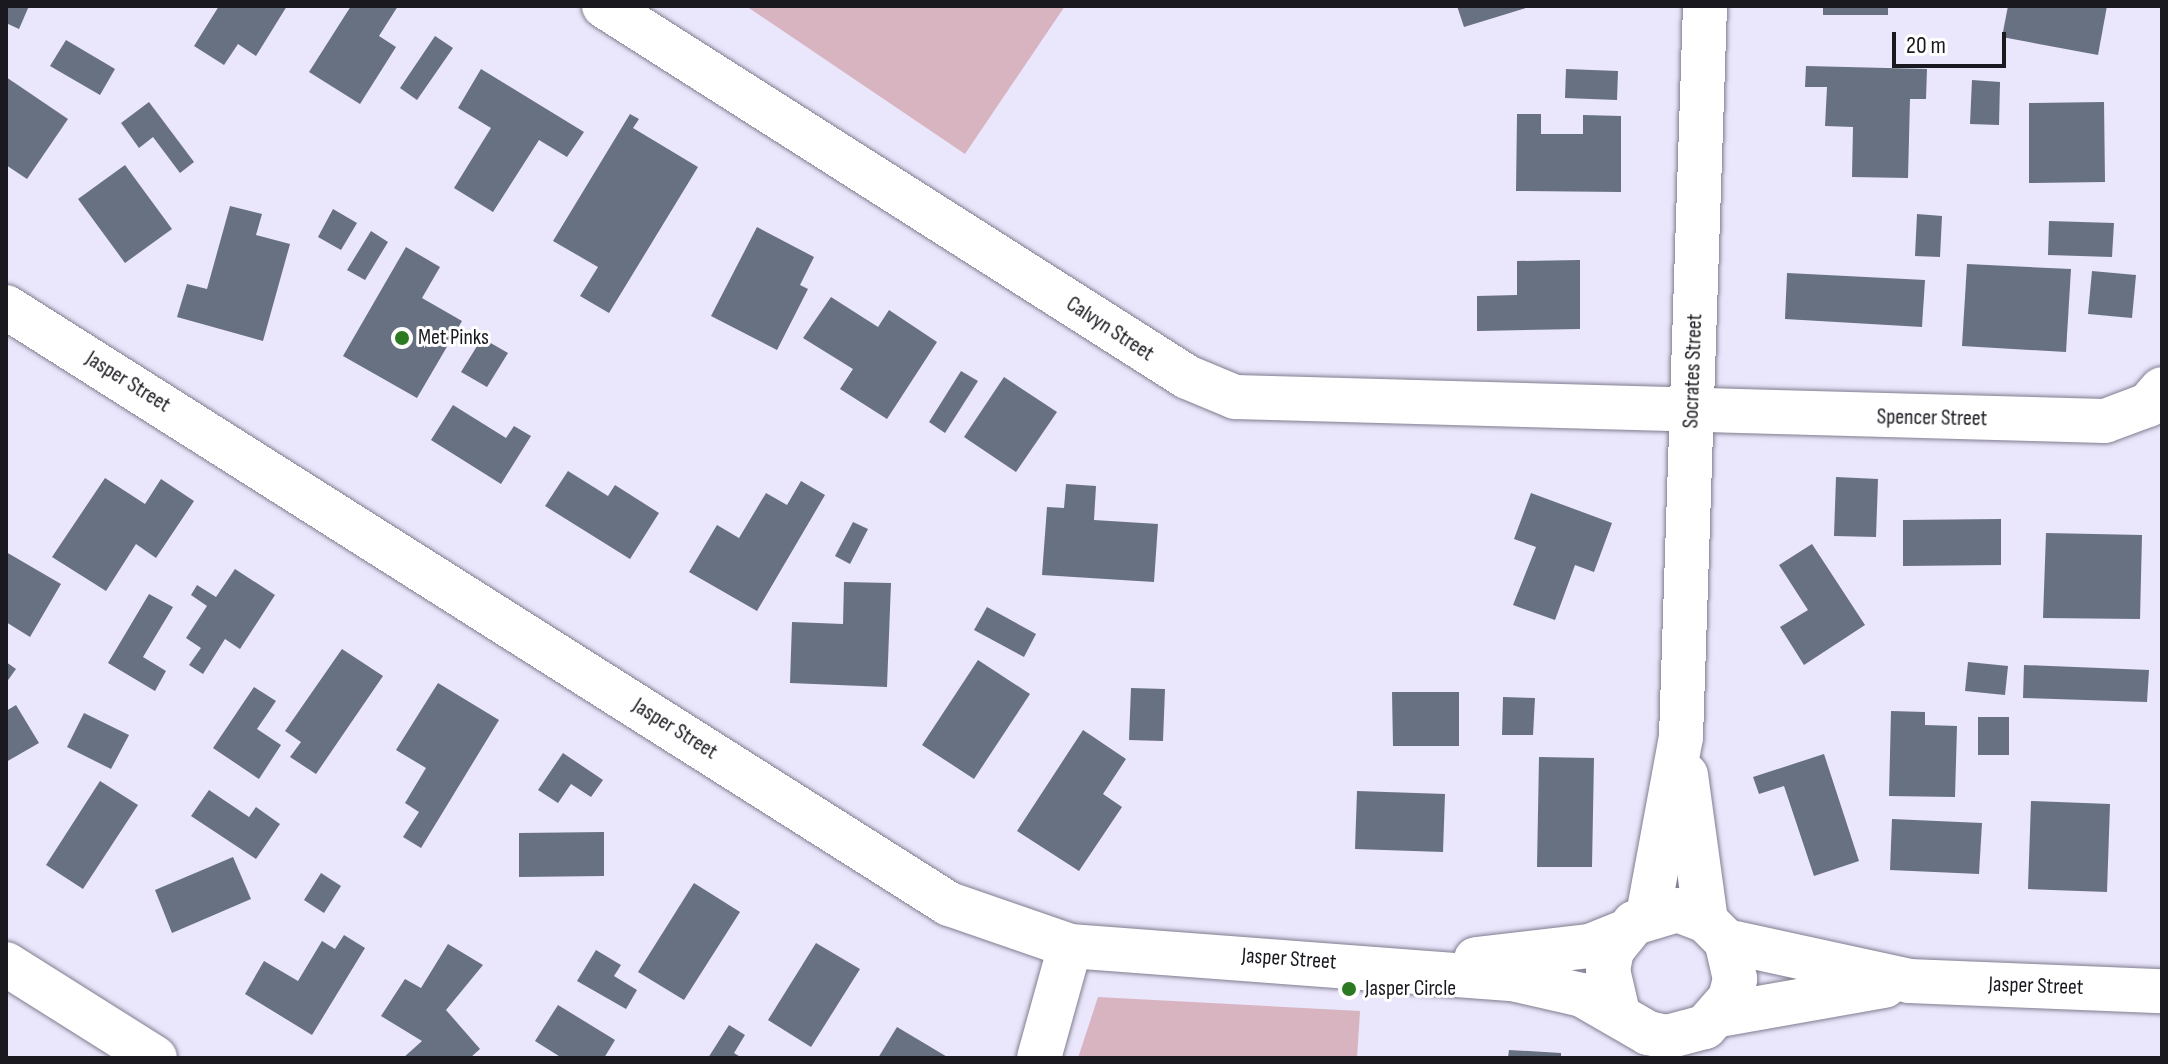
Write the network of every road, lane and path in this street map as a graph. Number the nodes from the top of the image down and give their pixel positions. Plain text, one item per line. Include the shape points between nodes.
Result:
1 (604, 6) edge
2 (1705, 6) edge
3 (6, 307) edge
4 (2162, 389) edge
5 (1692, 414) junction
6 (1681, 737) junction
7 (1635, 924) junction
8 (1716, 931) junction
9 (1070, 946) junction
10 (6, 964) edge
11 (1408, 967) junction
12 (1909, 981) junction
13 (2162, 991) edge
14 (1707, 1033) edge
15 (1638, 1034) edge
16 (155, 1058) edge
17 (1039, 1058) edge

1 - 5 street, Calvyn Street via 1187,377 1235,397
2 - 5 street, Socrates Street
3 - 9 street, Jasper Street via 949,904
4 - 5 street, Spencer Street via 2148,405 2105,421
5 - 6 street, Socrates Street
6 - 7 street, Socrates Street
6 - 8 street, Socrates Street
7 - 8 street via 1678,910
7 - 11 street, Jasper Street via 1590,946
7 - 15 street via 1608,970
8 - 12 street, Jasper Street
8 - 14 street via 1735,979
9 - 11 street, Jasper Street
9 - 17 street
10 - 16 street
11 - 15 street, Jasper Street via 1517,980 1582,995
12 - 13 street, Jasper Street
12 - 14 street, Jasper Street
14 - 15 street

